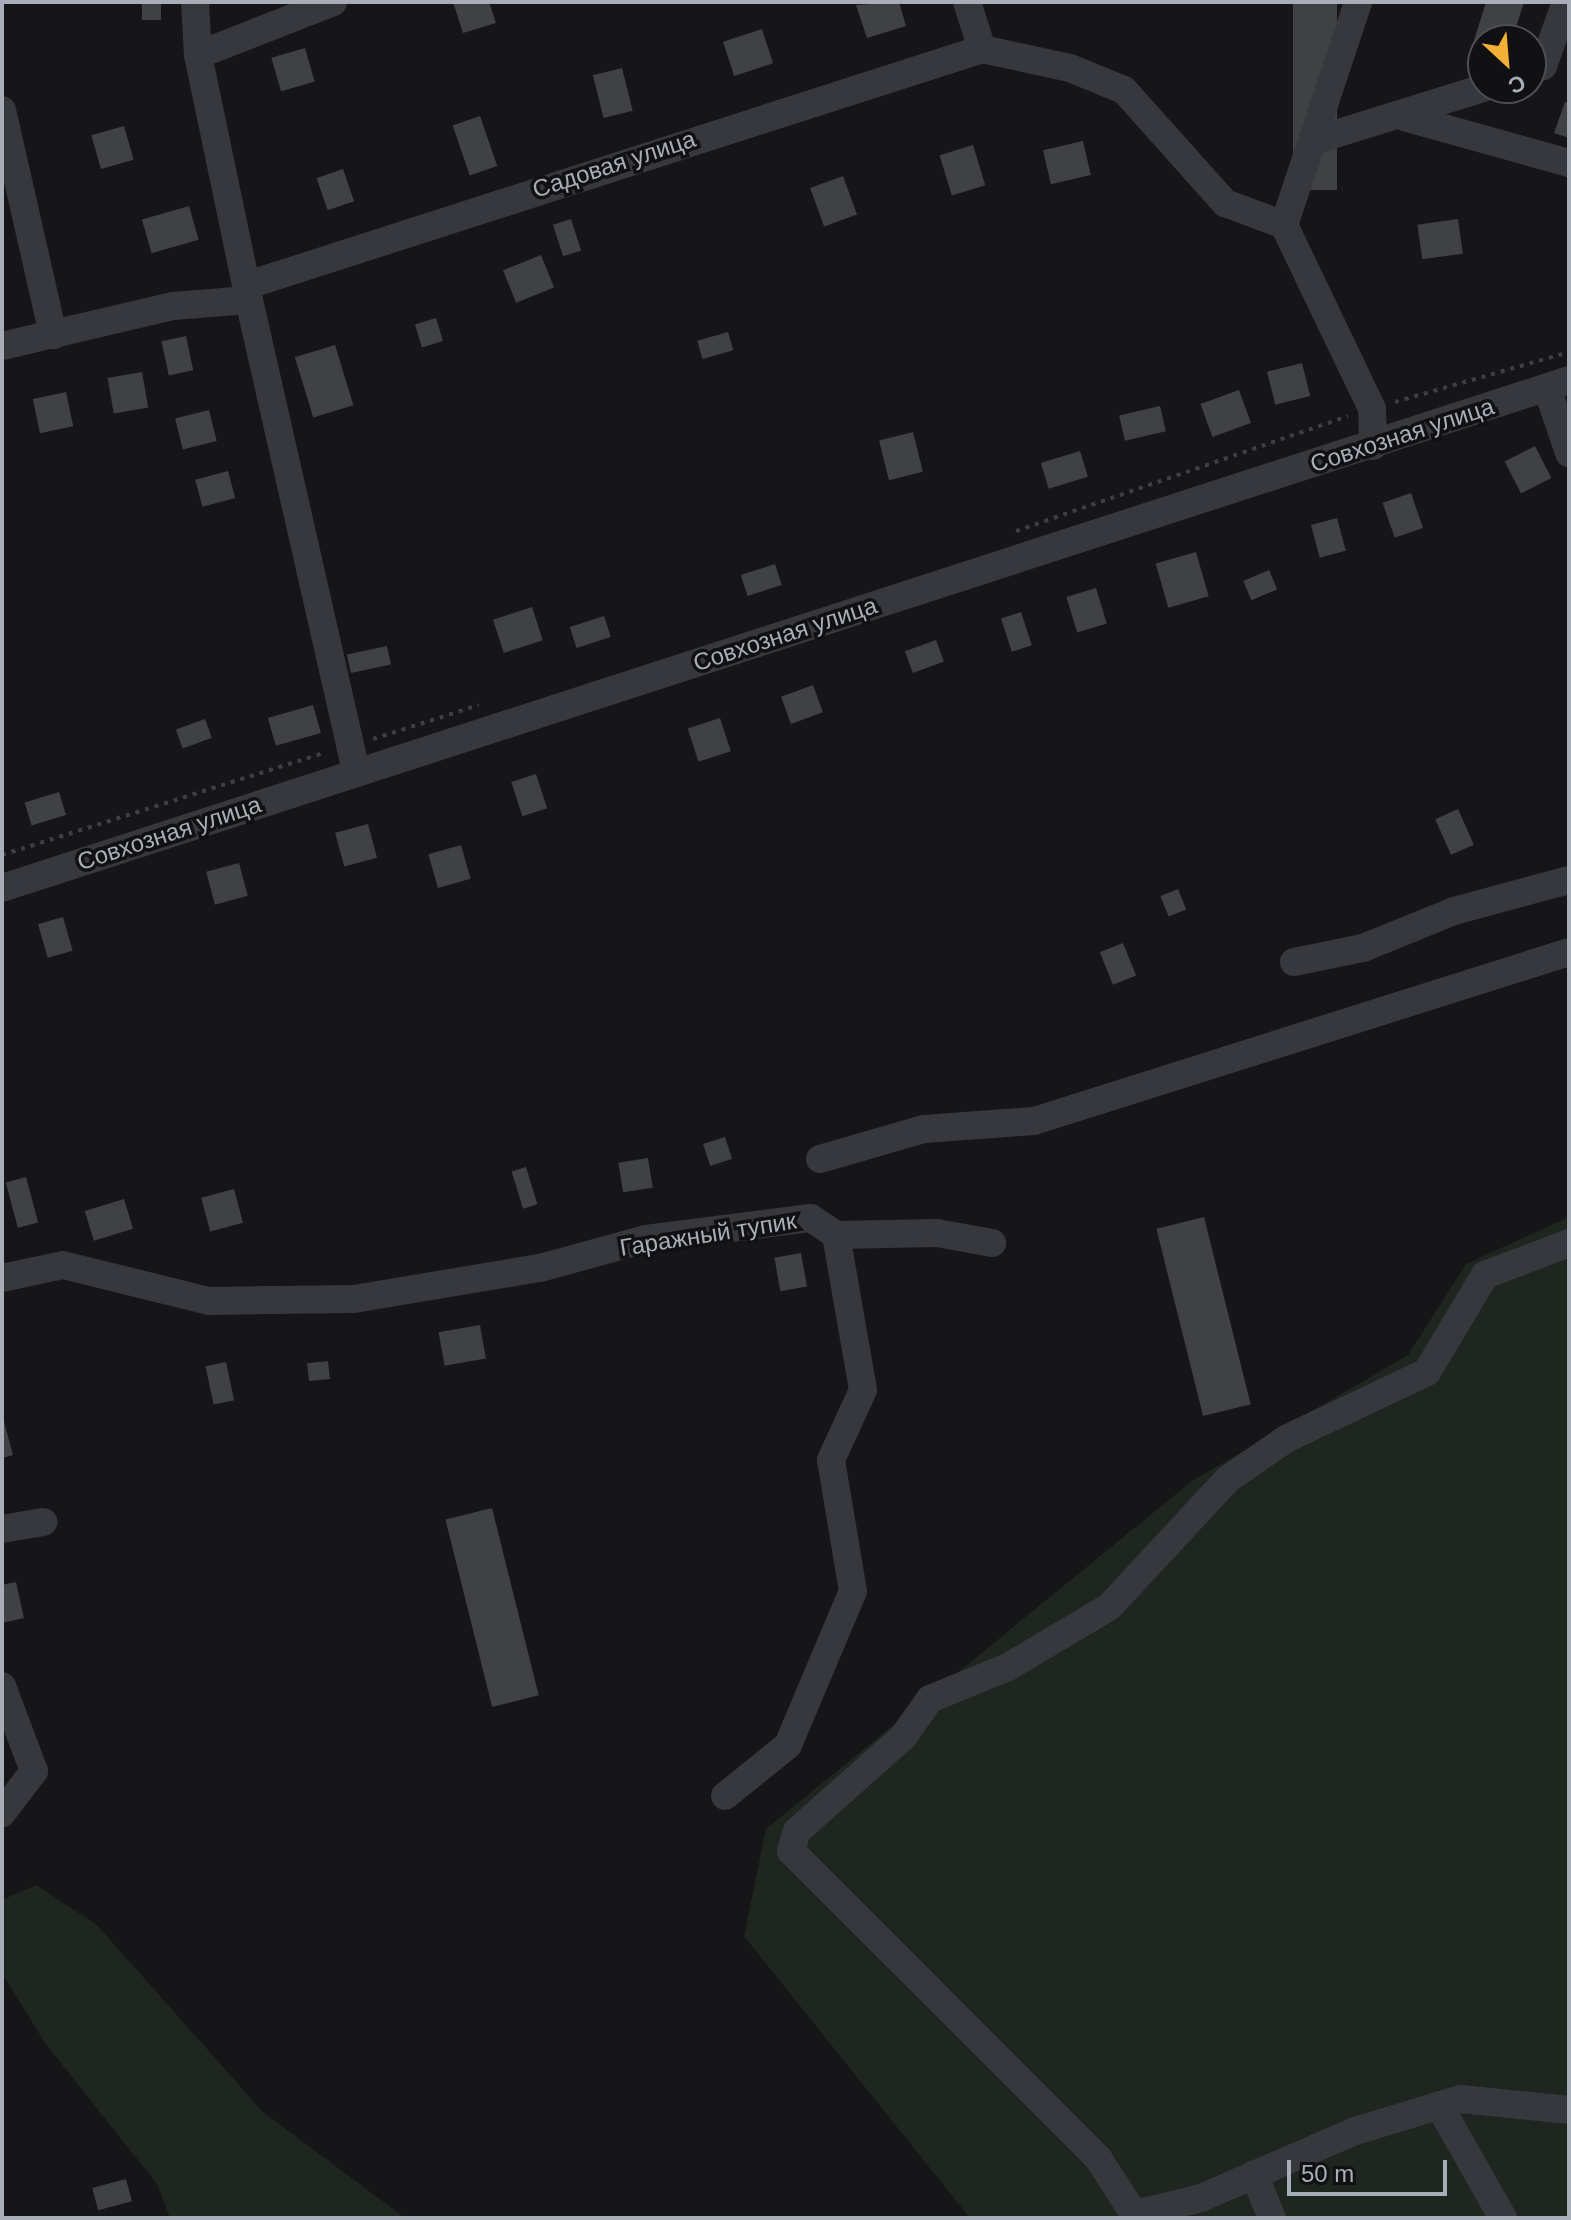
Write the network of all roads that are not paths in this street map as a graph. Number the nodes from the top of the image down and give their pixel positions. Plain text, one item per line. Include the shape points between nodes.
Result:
1 (195, 2) edge
2 (333, 2) edge
3 (967, 2) edge
4 (1358, 2) edge
5 (1566, 2) edge
6 (982, 49) junction
7 (198, 55) junction
8 (1547, 55) edge
9 (1467, 94) edge
10 (2, 110) edge
11 (1404, 117) junction
12 (1313, 141) junction
13 (1569, 163) edge
14 (1284, 225) junction
15 (249, 292) junction
16 (53, 335) junction
17 (2, 346) edge
18 (1558, 384) edge
19 (1373, 446) junction
20 (1569, 453) edge
21 (356, 771) junction
22 (1569, 880) edge
23 (2, 888) edge
24 (1569, 952) edge
25 (1294, 962) dead end
26 (820, 1159) dead end
27 (836, 1235) junction
28 (992, 1243) dead end
29 (1569, 1243) edge
30 (2, 1278) edge
31 (43, 1522) dead end
32 (2, 1529) edge
33 (2, 1686) edge
34 (725, 1796) dead end
35 (2, 1813) edge
36 (1439, 2105) junction
37 (1569, 2110) edge
38 (1254, 2174) junction
39 (1272, 2218) edge
40 (1503, 2218) edge

1 - 7 street
2 - 7 street
3 - 6 street
4 - 12 street
5 - 8 street
6 - 14 street via 1070,68 1124,90 1225,203
6 - 15 street, Садовая улица
7 - 15 street
9 - 11 street
10 - 16 street
11 - 12 street
11 - 13 street
12 - 14 street
14 - 19 street via 1372,409
15 - 16 street, Садовая улица
15 - 21 street
16 - 17 street, Садовая улица
18 - 19 street, Совхозная улица
18 - 20 street
19 - 21 street, Совхозная улица
21 - 23 street, Совхозная улица
22 - 25 street via 1454,911 1363,948
24 - 26 street via 1034,1121 924,1129
27 - 28 street via 937,1233
27 - 30 street, Гаражный тупик via 811,1218 646,1239 540,1268 354,1299 209,1301 63,1265
27 - 34 street via 863,1390 831,1460 853,1591 788,1745
29 - 38 street via 1485,1275 1427,1372 1286,1439 1228,1479 1109,1607 1008,1667 930,1699 903,1737 797,1831 791,1851 1098,2158 1134,2214 1201,2198
31 - 32 street
33 - 35 street via 34,1771
36 - 37 street via 1461,2099
36 - 38 street
36 - 40 street
38 - 39 street

